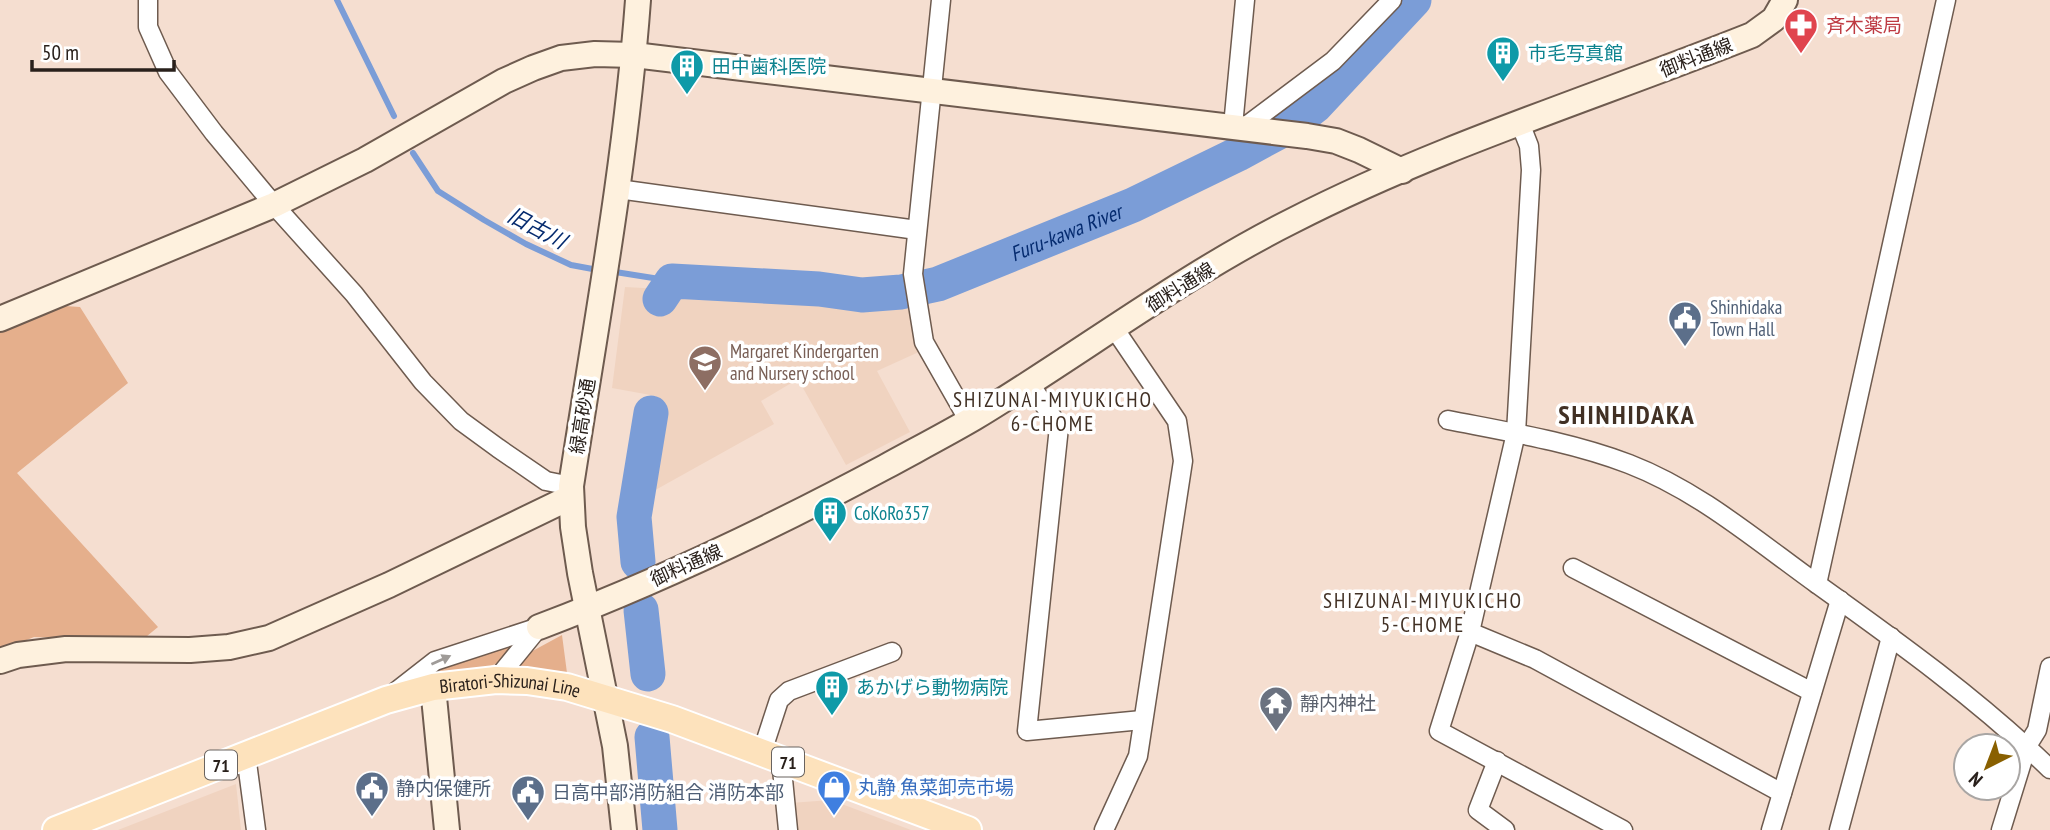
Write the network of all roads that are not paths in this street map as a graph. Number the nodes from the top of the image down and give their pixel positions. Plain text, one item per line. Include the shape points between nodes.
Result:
1 (148, 0) edge
2 (638, 0) edge
3 (941, 0) edge
4 (1244, 0) edge
5 (1392, 0) edge
6 (1785, 0) edge
7 (1946, 0) edge
8 (634, 55) junction
9 (932, 91) junction
10 (1520, 124) junction
11 (1246, 128) junction
12 (1402, 171) junction
13 (618, 189) junction
14 (274, 205) junction
15 (917, 230) junction
16 (0, 319) edge
17 (1114, 328) junction
18 (1030, 384) junction
19 (1448, 420) dead end
20 (969, 421) junction
21 (1516, 433) junction
22 (571, 491) junction
23 (1573, 568) dead end
24 (1817, 584) junction
25 (1840, 600) junction
26 (587, 609) junction
27 (539, 627) junction
28 (1470, 632) junction
29 (1891, 637) junction
30 (892, 652) dead end
31 (0, 661) edge
32 (2050, 667) edge
33 (496, 680) junction
34 (433, 687) junction
35 (1812, 692) junction
36 (606, 698) junction
37 (386, 700) junction
38 (1142, 720) junction
39 (2027, 747) junction
40 (246, 755) junction
41 (771, 756) junction
42 (1497, 761) junction
43 (2050, 769) edge
44 (1782, 793) junction
45 (56, 830) edge
46 (256, 830) edge
47 (447, 830) edge
48 (624, 830) edge
49 (788, 830) edge
50 (968, 830) edge
51 (1104, 830) edge
52 (1505, 830) edge
53 (1623, 830) edge
54 (1771, 830) edge
55 (1839, 830) edge
56 (2001, 830) edge

1 - 14 street via 148,27 168,72
2 - 8 street, 緑高砂通
3 - 9 street
4 - 11 street
5 - 11 street via 1333,61
6 - 10 street, 御料通線 via 1774,19 1752,35
7 - 24 street
8 - 9 street
8 - 13 street, 緑高砂通
8 - 14 street via 561,58 533,68
9 - 11 street
9 - 15 street
10 - 12 street, 御料通線
10 - 21 street via 1529,146 1531,170
11 - 12 street via 1336,141
12 - 17 street, 御料通線 via 1289,222
13 - 15 street
13 - 22 street, 緑高砂通
14 - 16 street
14 - 22 street via 461,421 546,481
15 - 20 street via 913,274 924,342
17 - 18 street, 御料通線
17 - 38 street via 1177,421 1182,461
18 - 20 street, 御料通線
18 - 38 street via 1059,427 1027,731
19 - 21 street
20 - 26 street, 御料通線 via 802,512
21 - 24 street via 1577,447 1656,476 1696,497
21 - 28 street
22 - 26 street, 緑高砂通
22 - 31 street via 389,586 270,639 190,650 66,649
23 - 35 street
24 - 25 street
25 - 29 street
25 - 35 street
26 - 27 street, 御料通線
26 - 36 street, 緑高砂通
27 - 33 street
37 -> 27 street via 435,661
28 - 42 street via 1439,731
28 - 44 street via 1535,659
29 - 39 street
29 - 55 street
30 - 41 street via 789,691 779,700
32 - 39 street via 2038,730
33 - 34 main road, Biratori-Shizunai Line / 71
33 - 36 main road, Biratori-Shizunai Line / 71 via 553,685
34 - 37 main road, Biratori-Shizunai Line / 71
34 - 47 street
35 - 44 street
36 - 41 main road, Biratori-Shizunai Line / 71
36 - 48 street, 緑高砂通
37 - 40 main road, Biratori-Shizunai Line / 71
38 - 51 street via 1138,756
39 - 43 street
39 - 56 street
40 - 45 main road, Biratori-Shizunai Line / 71
40 - 46 street
41 - 49 street
41 - 50 main road, Biratori-Shizunai Line / 71
42 - 52 street via 1478,810
42 - 53 street
44 - 54 street

